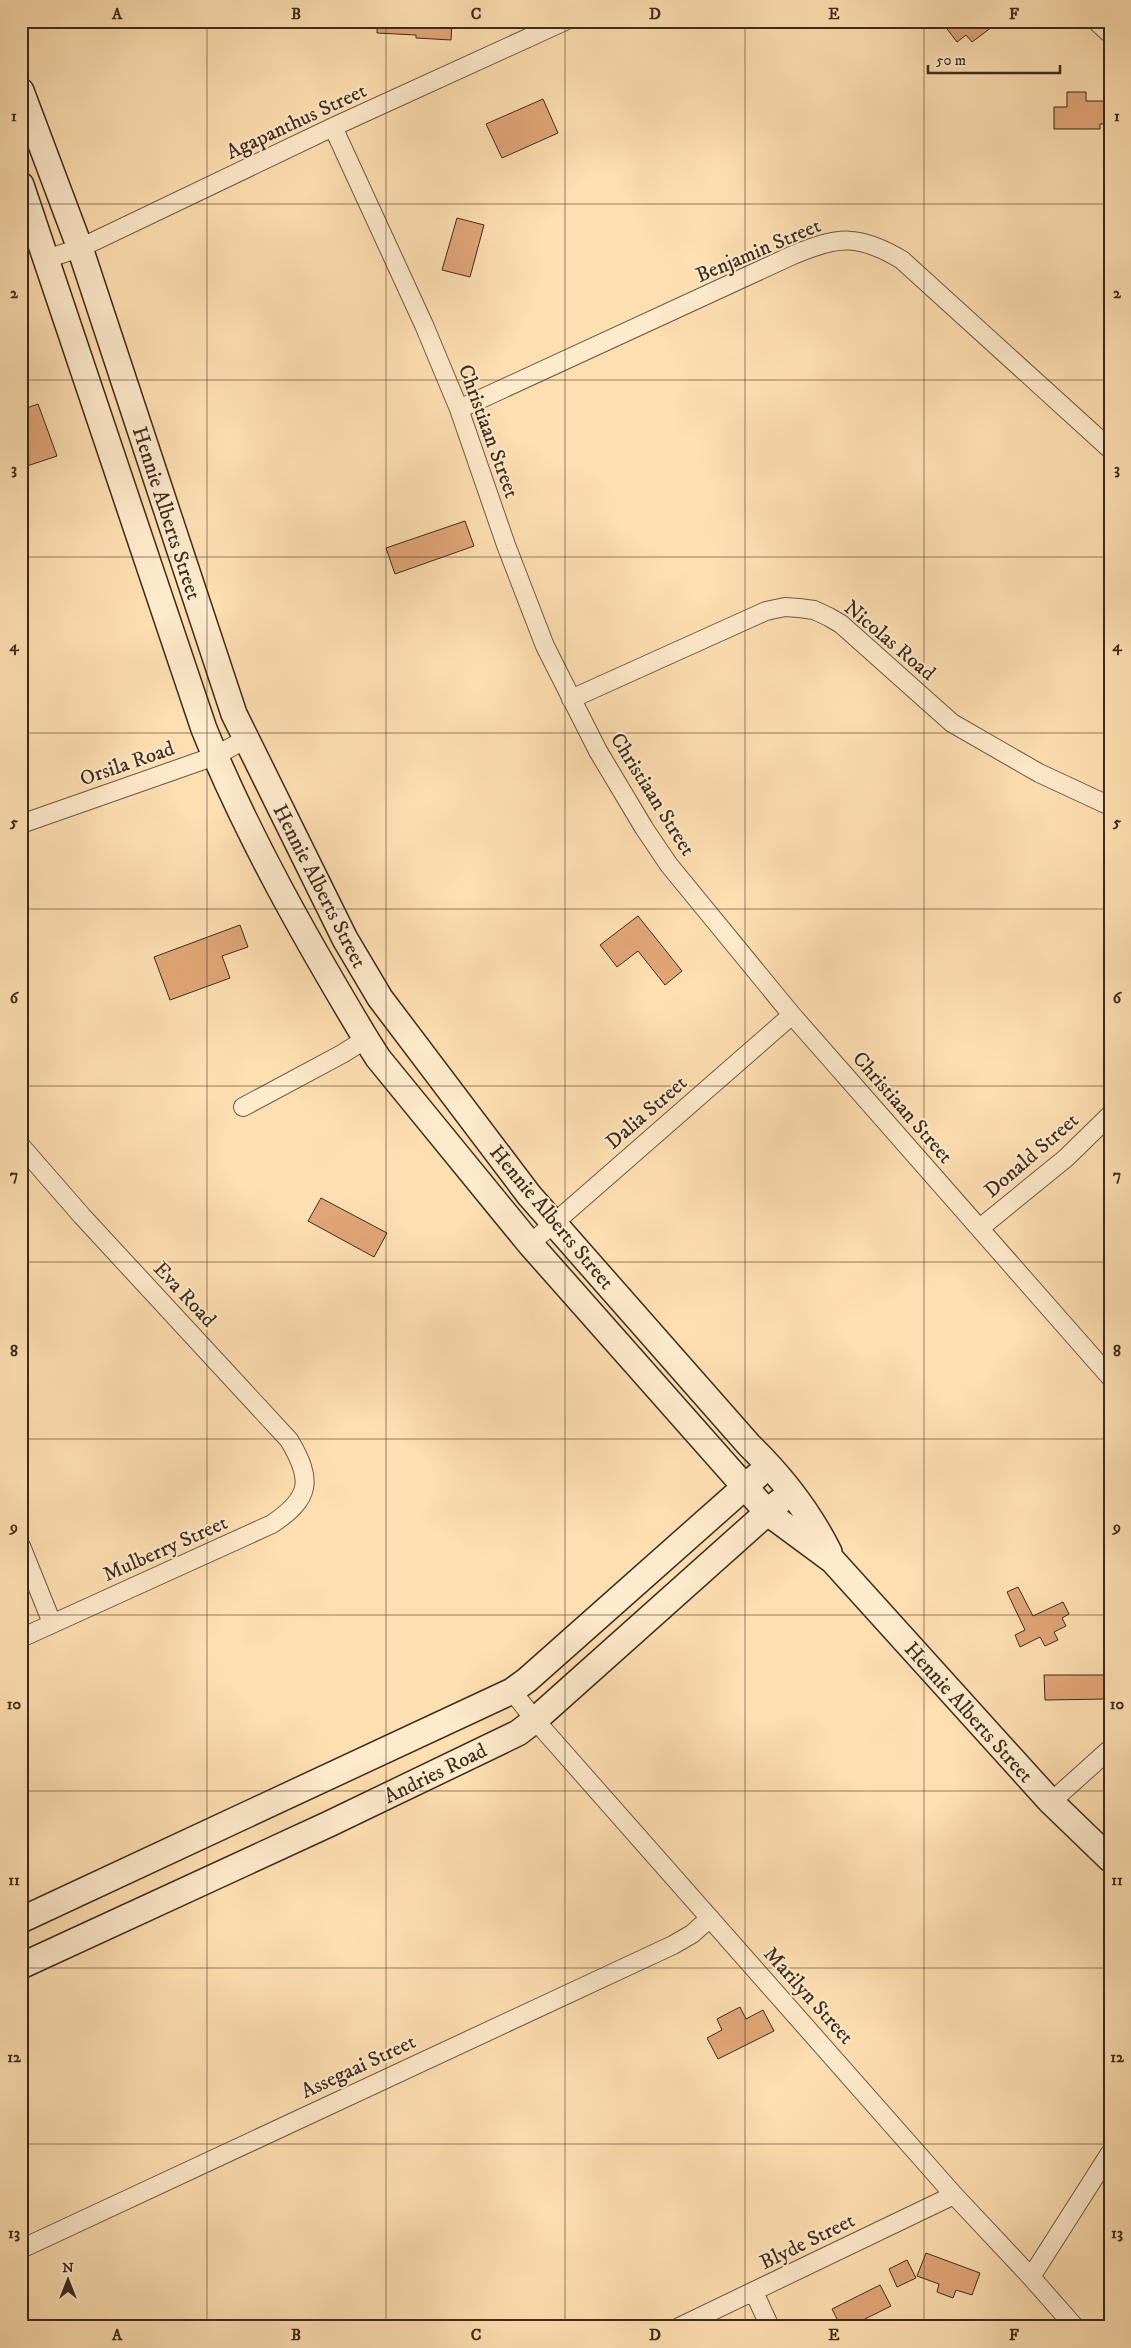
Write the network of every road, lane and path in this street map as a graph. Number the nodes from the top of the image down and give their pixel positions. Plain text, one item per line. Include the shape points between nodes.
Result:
1 (565, 21) edge
2 (1096, 21) edge
3 (1110, 34) edge
4 (21, 91) edge
5 (333, 127) junction
6 (21, 185) edge
7 (80, 248) junction
8 (46, 259) junction
9 (460, 409) junction
10 (1110, 449) edge
11 (571, 699) junction
12 (246, 739) junction
13 (215, 756) junction
14 (1110, 806) edge
15 (21, 824) edge
16 (792, 1015) junction
17 (366, 1039) junction
18 (243, 1107) dead end
19 (1110, 1115) edge
20 (21, 1146) edge
21 (554, 1224) junction
22 (980, 1228) junction
23 (530, 1244) junction
24 (1110, 1377) edge
25 (768, 1464) junction
26 (306, 1478) joint
27 (745, 1488) junction
28 (790, 1490) junction
29 (768, 1512) junction
30 (21, 1546) edge
31 (833, 1561) junction
32 (52, 1623) junction
33 (21, 1638) edge
34 (512, 1691) junction
35 (535, 1720) junction
36 (1110, 1749) edge
37 (1051, 1802) junction
38 (1110, 1859) edge
39 (710, 1918) junction
40 (21, 1920) edge
41 (21, 1966) edge
42 (1110, 2153) edge
43 (954, 2195) junction
44 (21, 2249) edge
45 (1031, 2276) junction
46 (754, 2292) junction
47 (679, 2327) edge
48 (770, 2327) edge
49 (1075, 2327) edge

1 - 5 street, Agapanthus Street
2 - 3 street
4 - 7 street, Hennie Alberts Street
5 - 7 street, Agapanthus Street
5 - 9 street, Christiaan Street
6 - 8 street, Hennie Alberts Street
7 - 8 street, Agapanthus Street
7 - 12 street, Hennie Alberts Street via 234,714
8 - 13 street, Hennie Alberts Street
9 - 10 street, Benjamin Street via 794,255 823,244 857,240 902,260
9 - 11 street, Christiaan Street via 534,619
11 - 14 street, Nicolas Road via 766,611 785,607 814,610 841,624 952,723 1038,773
11 - 16 street, Christiaan Street via 623,794 670,865
12 - 13 street, Orsila Road
12 - 21 street, Hennie Alberts Street via 345,939 380,998
13 - 15 street, Orsila Road
13 - 17 street, Hennie Alberts Street via 287,904
16 - 21 street, Dalia Street
16 - 22 street, Christiaan Street
17 - 18 street
17 - 23 street, Hennie Alberts Street
19 - 22 street, Donald Street via 1066,1158
20 - 26 street, Eva Road via 289,1440 301,1460
21 - 23 street, Dalia Street
21 - 25 street, Hennie Alberts Street
22 - 24 street, Christiaan Street
23 - 27 street, Hennie Alberts Street
25 - 27 street, Andries Road
25 - 28 street, Hennie Alberts Street
26 - 32 street, Mulberry Street via 304,1494 292,1510 272,1524
27 - 29 street, Hennie Alberts Street
27 - 34 street, Andries Road
28 - 29 street, Andries Road
28 - 31 street, Hennie Alberts Street
29 - 31 street, Hennie Alberts Street
29 - 35 street, Andries Road
30 - 32 street
31 - 37 street, Hennie Alberts Street
32 - 33 street, Mulberry Street
34 - 35 street, Marilyn Street
34 - 40 street, Andries Road
35 - 39 street, Marilyn Street
35 - 41 street, Andries Road via 518,1733 329,1824
36 - 37 street
37 - 38 street, Hennie Alberts Street
39 - 43 street, Marilyn Street
39 - 44 street, Assegaai Street via 673,1945
42 - 45 street
43 - 45 street, Marilyn Street
43 - 46 street, Blyde Street
45 - 49 street, Marilyn Street
46 - 47 street, Blyde Street
46 - 48 street

